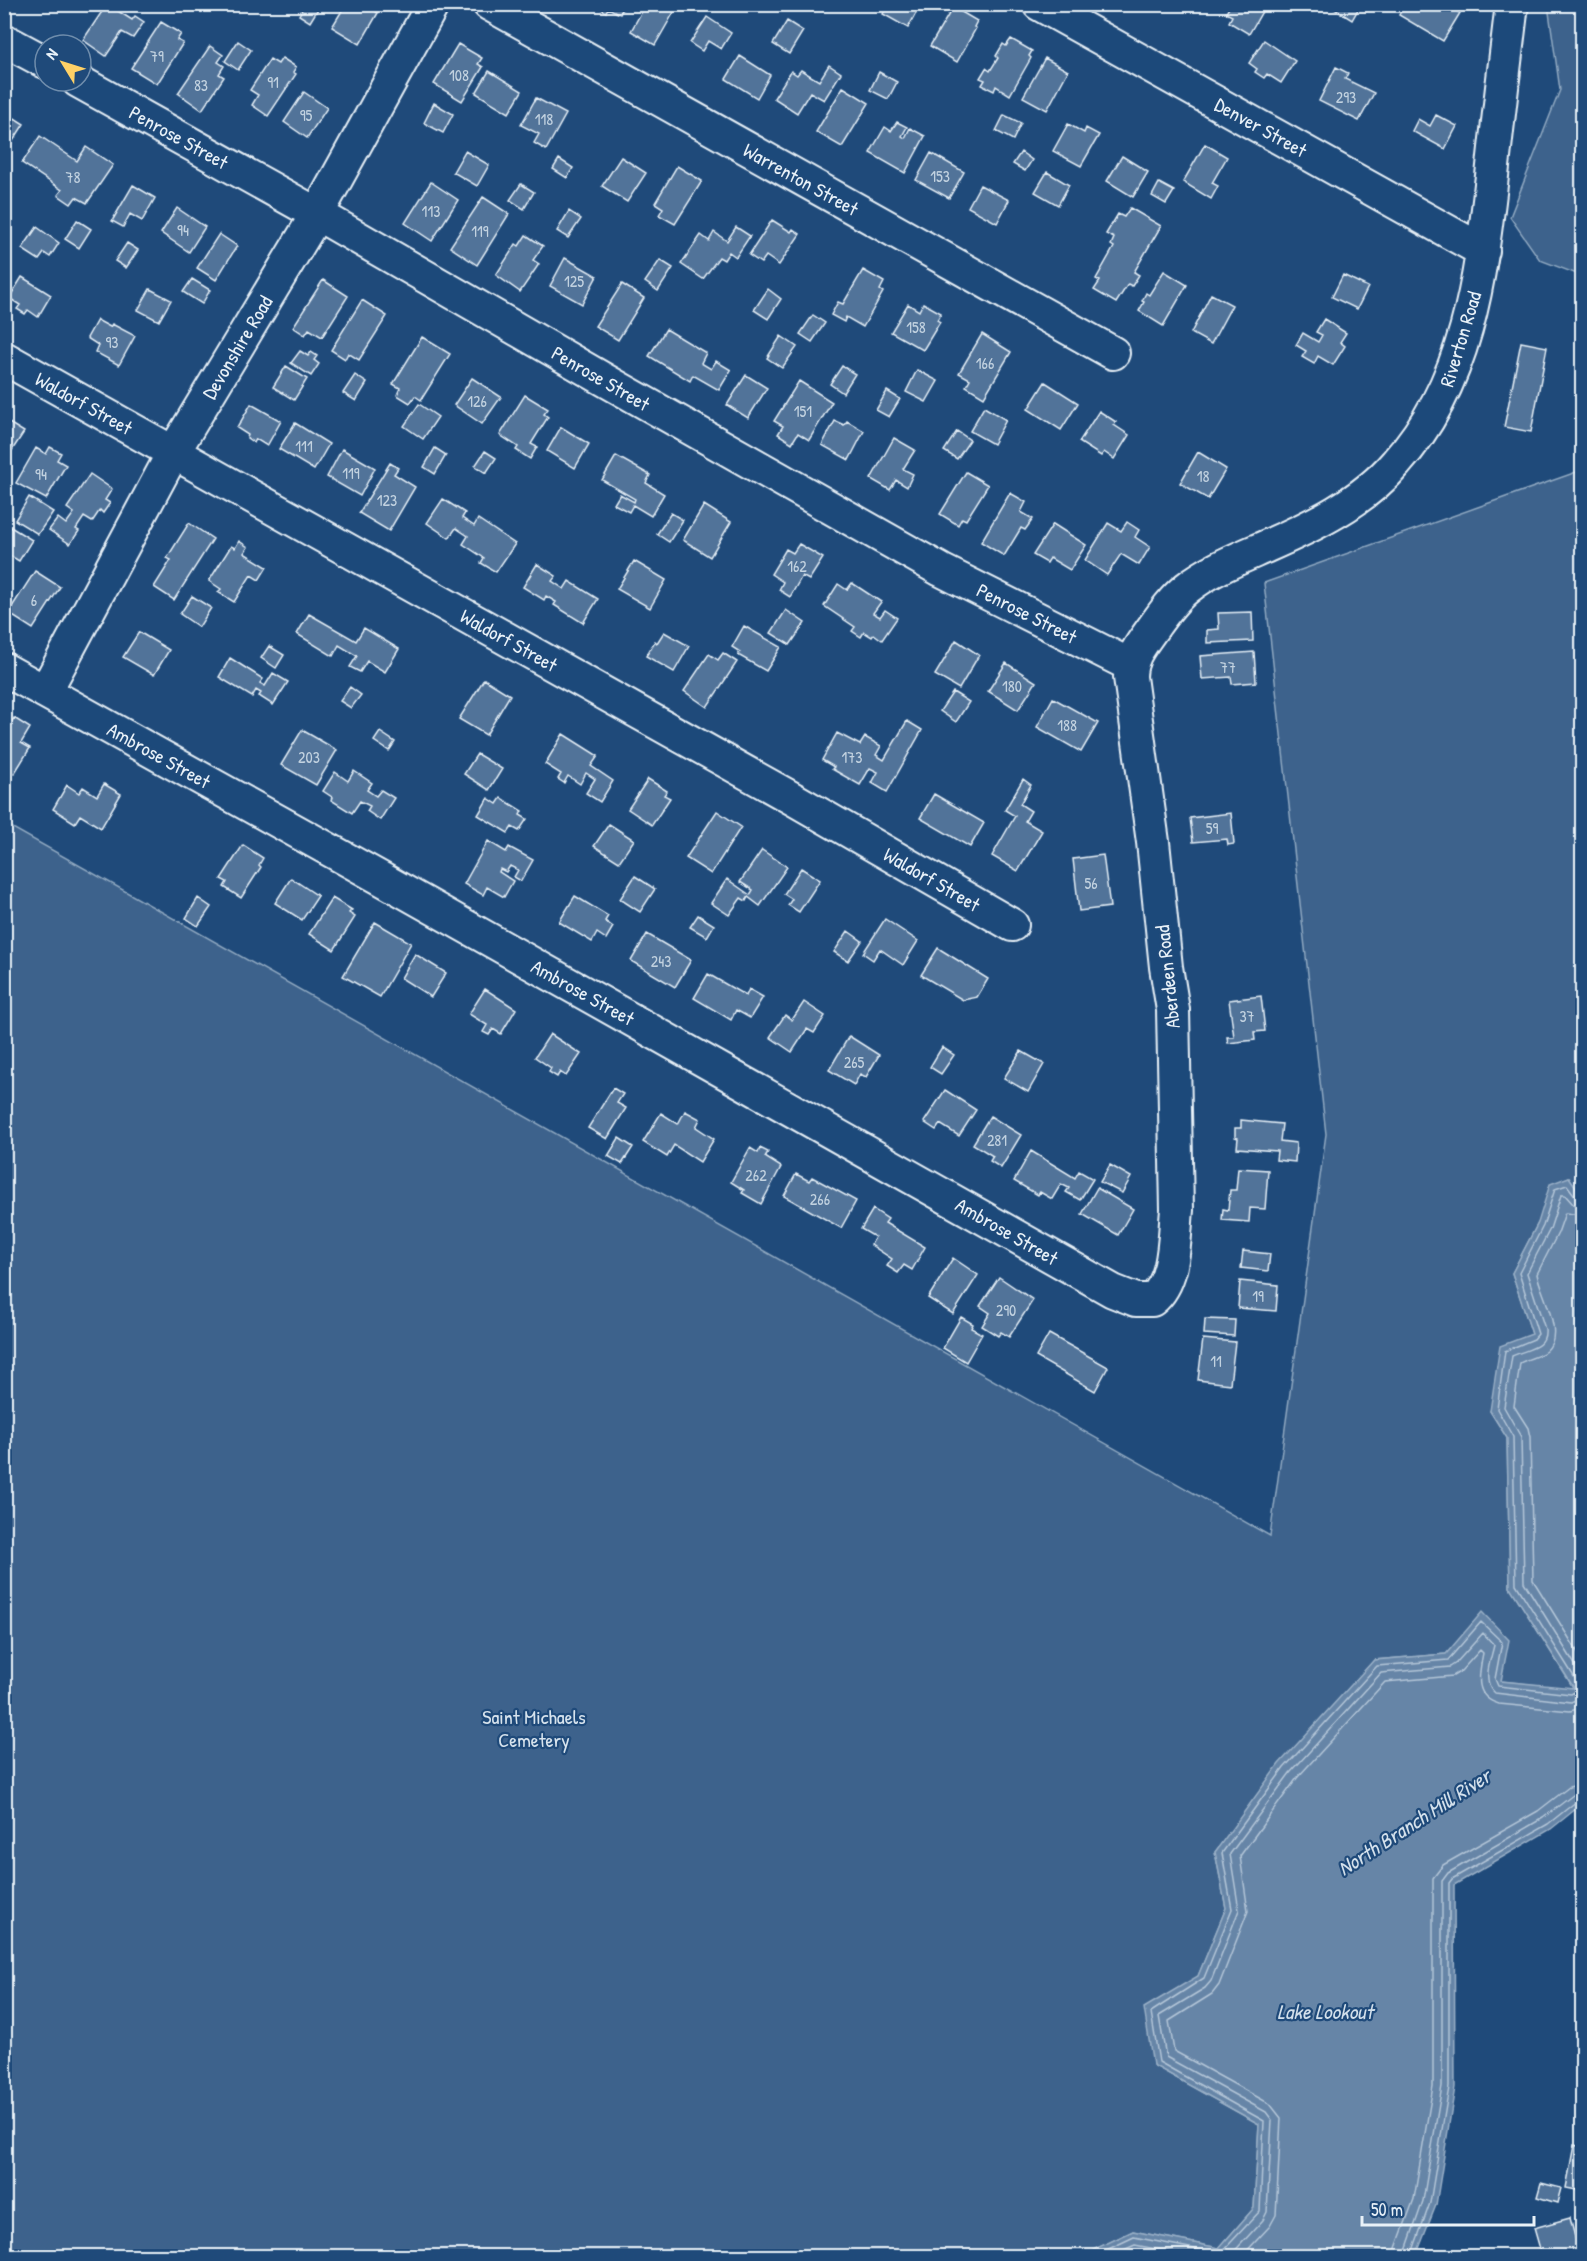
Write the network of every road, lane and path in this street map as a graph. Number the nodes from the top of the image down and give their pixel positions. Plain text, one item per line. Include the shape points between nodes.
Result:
1 (433, 4) edge
2 (489, 4) edge
3 (1039, 4) edge
4 (1512, 4) edge
5 (4, 40) edge
6 (33, 56) edge
7 (93, 89) edge
8 (317, 214) junction
9 (1483, 251) junction
10 (1113, 353) dead end
11 (4, 358) edge
12 (173, 453) junction
13 (1130, 665) junction
14 (4, 669) edge
15 (45, 692) junction
16 (1012, 925) dead end
17 (1161, 1290) joint

1 - 8 street, Devonshire Road
2 - 10 street, Warrenton Street
3 - 9 street, Denver Street
4 - 9 street, Riverton Road
5 - 6 street
7 - 8 street, Penrose Street
8 - 12 street, Devonshire Road
8 - 13 street, Penrose Street via 942,570
9 - 13 street, Riverton Road via 1468,324 1450,380 1429,419 1396,463 1372,486 1327,517 1217,569 1185,589 1162,615
11 - 12 street, Waldorf Street
12 - 15 street, Devonshire Road
12 - 16 street, Waldorf Street
13 - 17 street, Aberdeen Road via 1173,1010 1177,1210 1171,1263
14 - 15 street, Ambrose Street
15 - 17 street, Ambrose Street via 1113,1291 1147,1301

